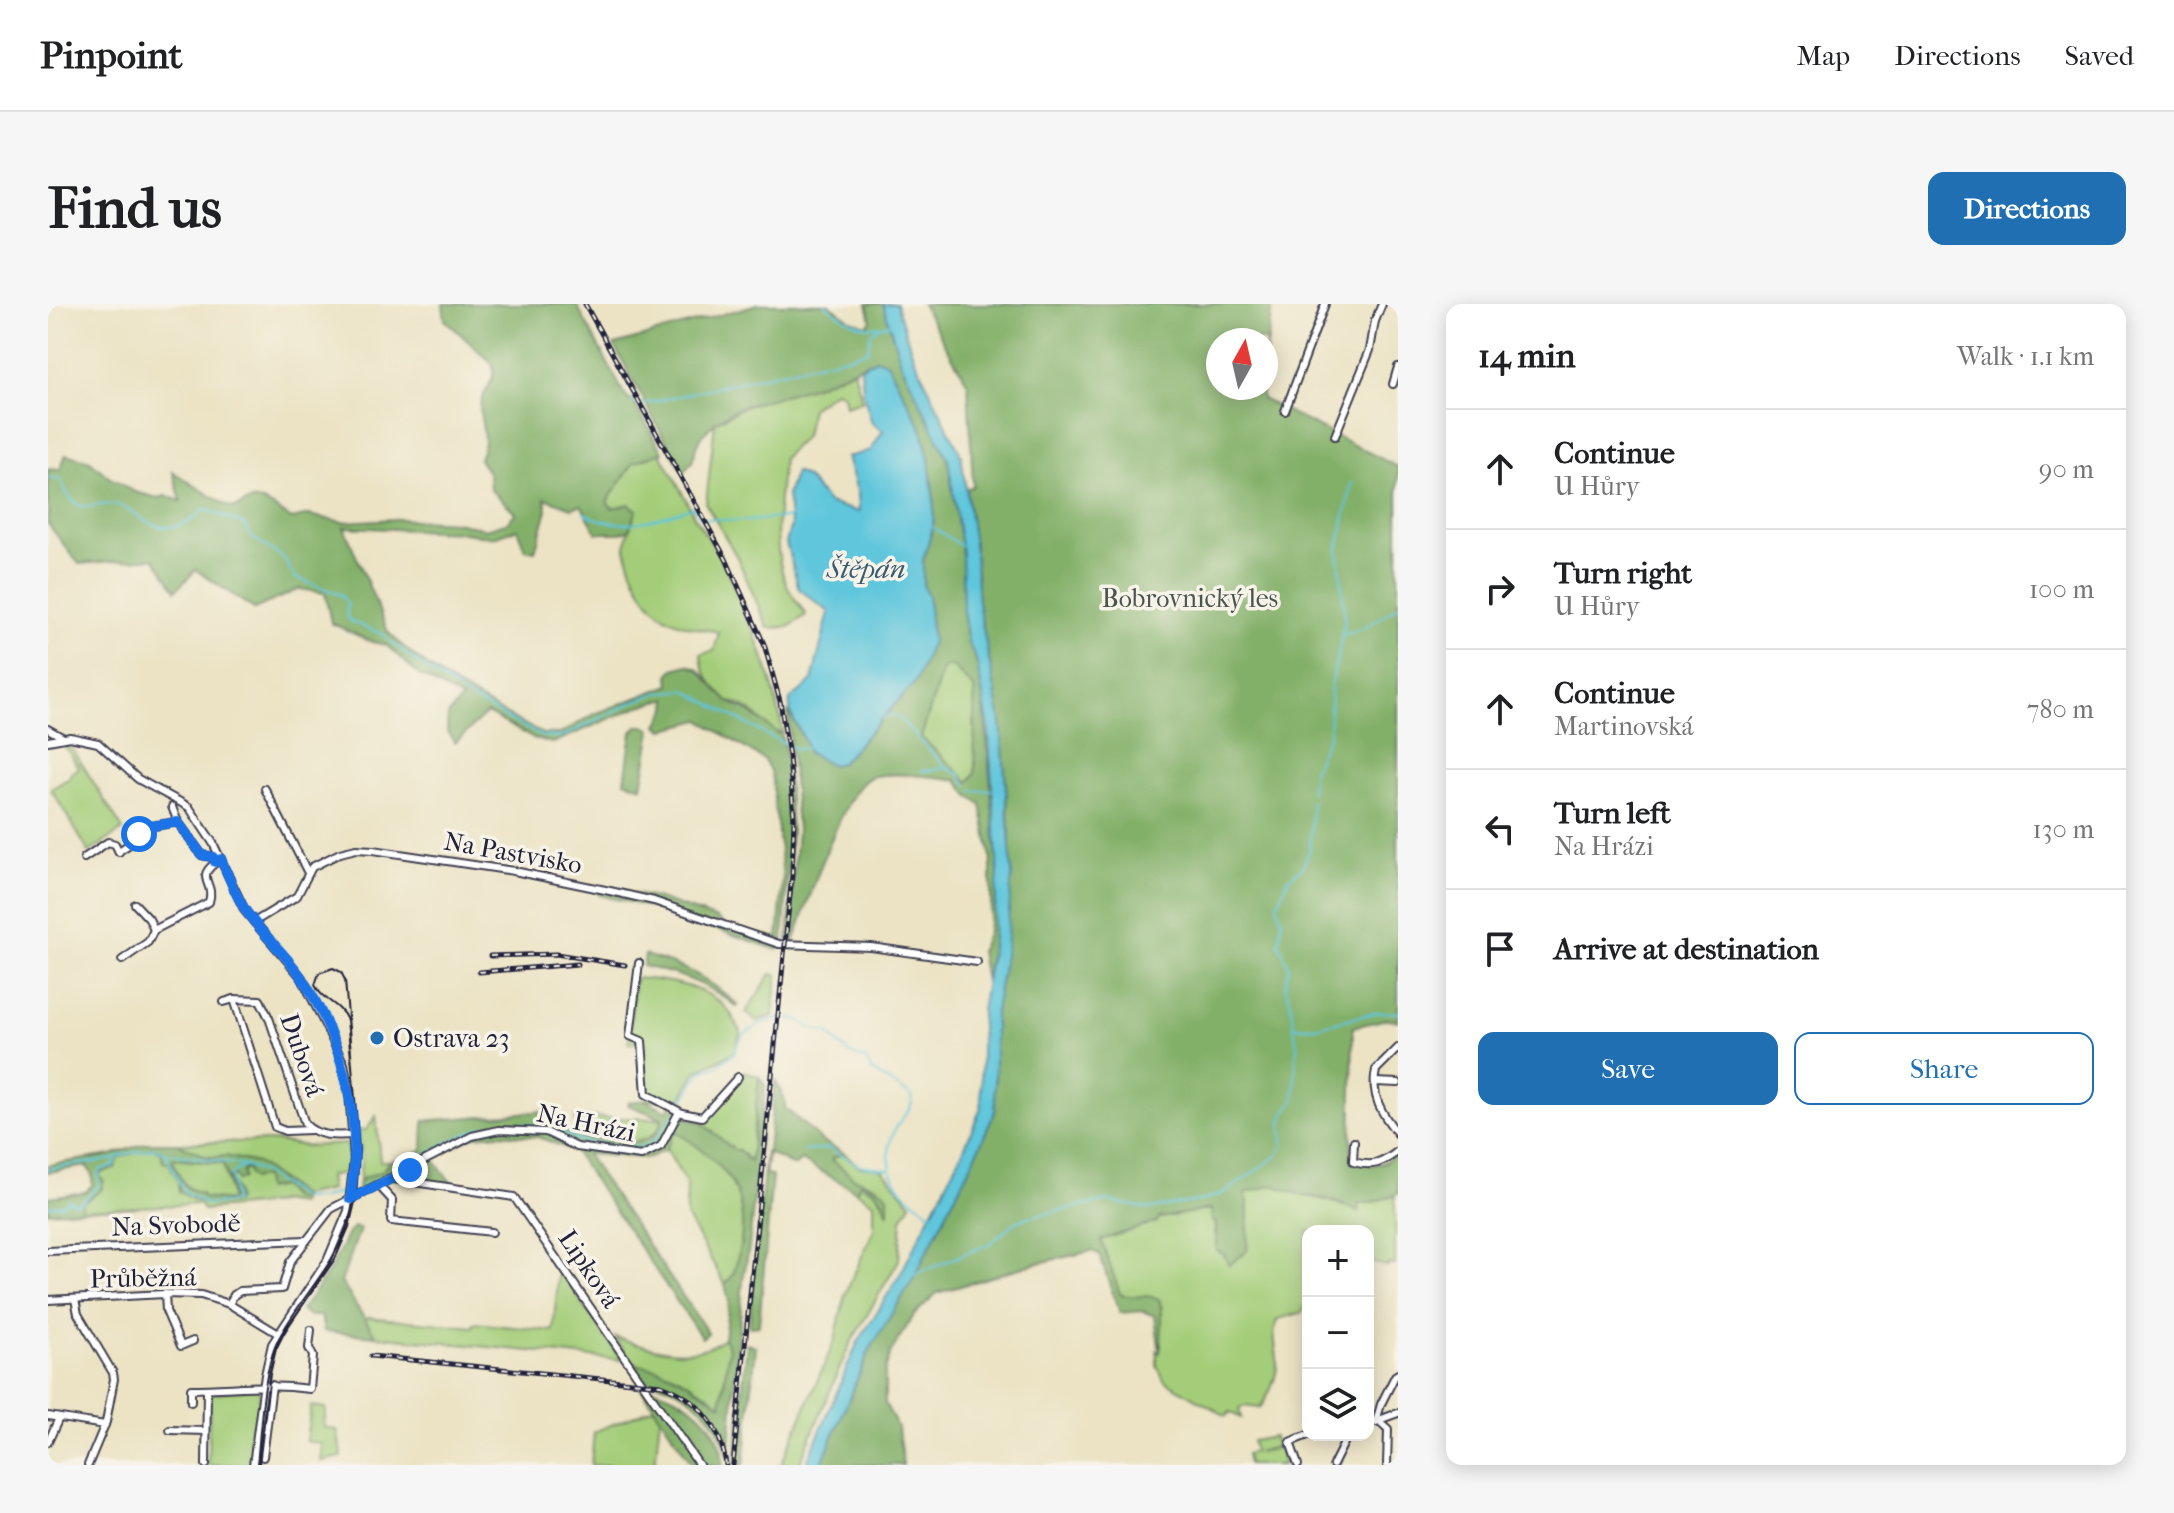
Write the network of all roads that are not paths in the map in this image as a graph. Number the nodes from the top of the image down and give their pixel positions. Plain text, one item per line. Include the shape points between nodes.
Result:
1 (1325, 304) edge
2 (1382, 304) edge
3 (1398, 367) edge
4 (1393, 384) dead end
5 (1285, 411) dead end
6 (1335, 436) dead end
7 (48, 729) edge
8 (62, 738) junction
9 (48, 741) edge
10 (265, 789) dead end
11 (172, 807) dead end
12 (191, 809) junction
13 (178, 820) junction
14 (84, 858) dead end
15 (217, 858) junction
16 (308, 873) junction
17 (135, 904) dead end
18 (254, 922) junction
19 (154, 930) junction
20 (122, 960) dead end
21 (977, 962) dead end
22 (639, 963) dead end
23 (234, 999) junction
24 (224, 1002) dead end
25 (1398, 1048) edge
26 (738, 1077) dead end
27 (1375, 1082) junction
28 (1398, 1083) edge
29 (679, 1112) junction
30 (277, 1129) junction
31 (311, 1130) junction
32 (266, 1132) dead end
33 (1398, 1134) edge
34 (353, 1135) junction
35 (1354, 1142) dead end
36 (1398, 1151) edge
37 (394, 1179) junction
38 (379, 1186) junction
39 (350, 1199) junction
40 (492, 1232) dead end
41 (306, 1240) junction
42 (48, 1251) edge
43 (165, 1294) junction
44 (75, 1299) junction
45 (48, 1300) edge
46 (229, 1304) junction
47 (311, 1330) dead end
48 (277, 1333) junction
49 (193, 1341) dead end
50 (1398, 1374) edge
51 (263, 1385) junction
52 (272, 1385) junction
53 (207, 1390) junction
54 (191, 1402) dead end
55 (1398, 1413) edge
56 (48, 1416) edge
57 (59, 1418) junction
58 (1374, 1422) edge
59 (105, 1425) junction
60 (170, 1430) dead end
61 (206, 1431) junction
62 (1302, 1437) edge
63 (1345, 1441) edge
64 (48, 1442) edge
65 (263, 1457) dead end
66 (88, 1465) edge
67 (206, 1465) edge
68 (255, 1465) edge
69 (699, 1465) edge
70 (1298, 1465) edge
71 (1333, 1465) edge
72 (1387, 1465) edge

1 - 5 street
2 - 6 street via 1370,350
3 - 4 street
7 - 8 street
8 - 9 street
8 - 12 street via 98,743 138,779
10 - 16 street
11 - 13 street
12 - 13 street
12 - 15 street
13 - 14 street via 146,827 119,851 105,843
13 - 15 street via 202,855
15 - 18 street
15 - 19 street via 205,874 209,902
16 - 18 street, Na Pastvisko via 297,896
16 - 21 street, Na Pastvisko via 321,862 356,849 408,855 628,895 785,945 871,947
17 - 19 street
18 - 34 street via 300,975 337,1047 346,1072
19 - 20 street via 148,942
22 - 29 street, Na Hrázi via 630,1036 642,1041 646,1094
23 - 24 street
23 - 30 street
23 - 31 street, Dubová via 260,1000 303,1121
25 - 27 street via 1378,1068
26 - 29 street via 702,1117
27 - 28 street
27 - 33 street via 1379,1106
29 - 37 street, Na Hrázi via 661,1146 648,1154 577,1147 546,1132 489,1131
30 - 31 street
30 - 32 street
31 - 34 street, Dubová
34 - 39 street
35 - 36 street via 1353,1162 1366,1165 1383,1163
37 - 38 street, Na Hrázi
37 - 69 street, Lipková via 514,1197
38 - 39 street, Na Hrázi
38 - 40 street via 391,1197 391,1221
39 - 41 street via 331,1209
39 - 48 street via 333,1251
41 - 42 street, Na Svobodě
41 - 46 street via 290,1262 282,1289 240,1291
43 - 44 street, Průběžná
43 - 46 street, Průběžná via 201,1295
43 - 49 street via 166,1311 181,1346
44 - 45 street, Průběžná
44 - 59 street via 78,1314 113,1373
46 - 48 street, Průběžná
47 - 52 street via 310,1389
48 - 51 street
50 - 58 street
51 - 52 street
51 - 53 street
51 - 68 street
52 - 65 street
53 - 54 street via 191,1389
53 - 61 street
55 - 58 street
56 - 57 street
57 - 59 street
57 - 64 street
58 - 72 street via 1388,1429
59 - 66 street
60 - 61 street
61 - 67 street
62 - 70 street via 1290,1442
63 - 71 street

